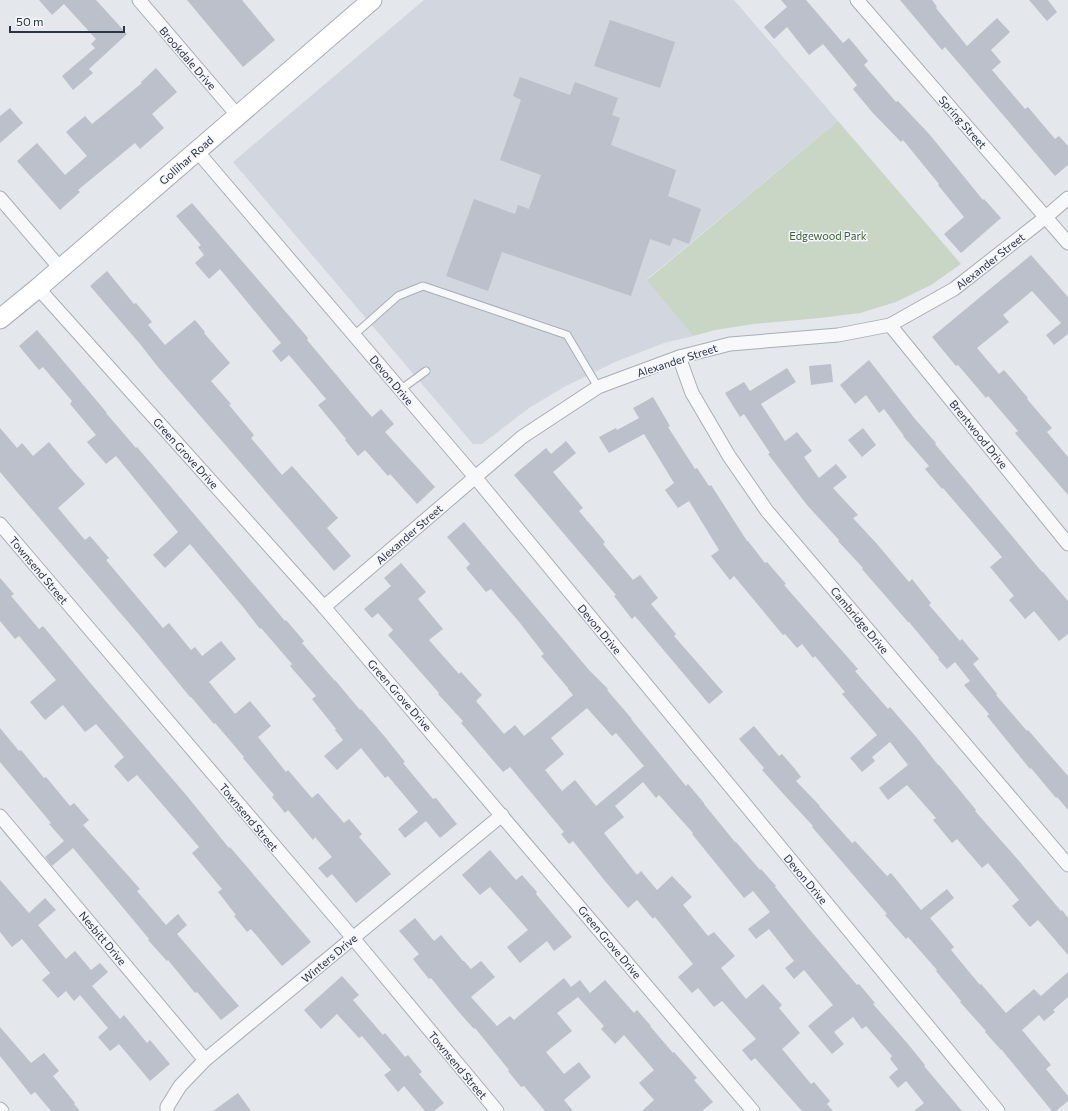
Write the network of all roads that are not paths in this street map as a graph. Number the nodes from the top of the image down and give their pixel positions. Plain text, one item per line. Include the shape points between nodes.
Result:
1 (139, 0) edge
2 (372, 0) edge
3 (857, 0) edge
4 (238, 116) junction
5 (197, 151) junction
6 (0, 198) edge
7 (1068, 198) edge
8 (1046, 217) junction
9 (1068, 243) edge
10 (60, 268) junction
11 (38, 288) junction
12 (0, 319) edge
13 (890, 325) junction
14 (354, 335) junction
15 (679, 357) junction
16 (426, 371) dead end
17 (598, 387) junction
18 (400, 390) junction
19 (474, 477) junction
20 (0, 524) edge
21 (1068, 544) edge
22 (324, 606) junction
23 (502, 815) junction
24 (0, 816) edge
25 (1068, 865) edge
26 (353, 938) junction
27 (205, 1060) junction
28 (167, 1111) edge
29 (497, 1111) edge
30 (753, 1111) edge
31 (998, 1111) edge

1 - 4 street, Brookdale Drive
2 - 4 main road, Gollihar Road
3 - 8 street, Spring Street
4 - 5 main road, Gollihar Road
5 - 10 main road, Gollihar Road
5 - 14 street, Devon Drive
6 - 10 street
7 - 8 street, Alexander Street
8 - 9 street, Spring Street
8 - 13 street, Alexander Street via 954,289
10 - 11 main road, Gollihar Road
11 - 12 main road, Gollihar Road
11 - 22 street, Green Grove Drive
13 - 15 street, Alexander Street via 838,335 730,344
13 - 21 street, Brentwood Drive
14 - 17 lane via 398,296 422,286 566,336
14 - 18 street, Devon Drive
15 - 17 street, Alexander Street
15 - 25 street, Cambridge Drive via 692,393 729,456 767,511
16 - 18 lane
17 - 19 street, Alexander Street via 522,437
18 - 19 street, Devon Drive
19 - 22 street, Alexander Street
19 - 31 street, Devon Drive
20 - 26 street, Townsend Street
22 - 23 street, Green Grove Drive
23 - 26 street, Winters Drive
23 - 30 street, Green Grove Drive
24 - 27 street, Nesbitt Drive
26 - 27 street, Winters Drive
26 - 29 street, Townsend Street
27 - 28 street, Winters Drive via 180,1086

